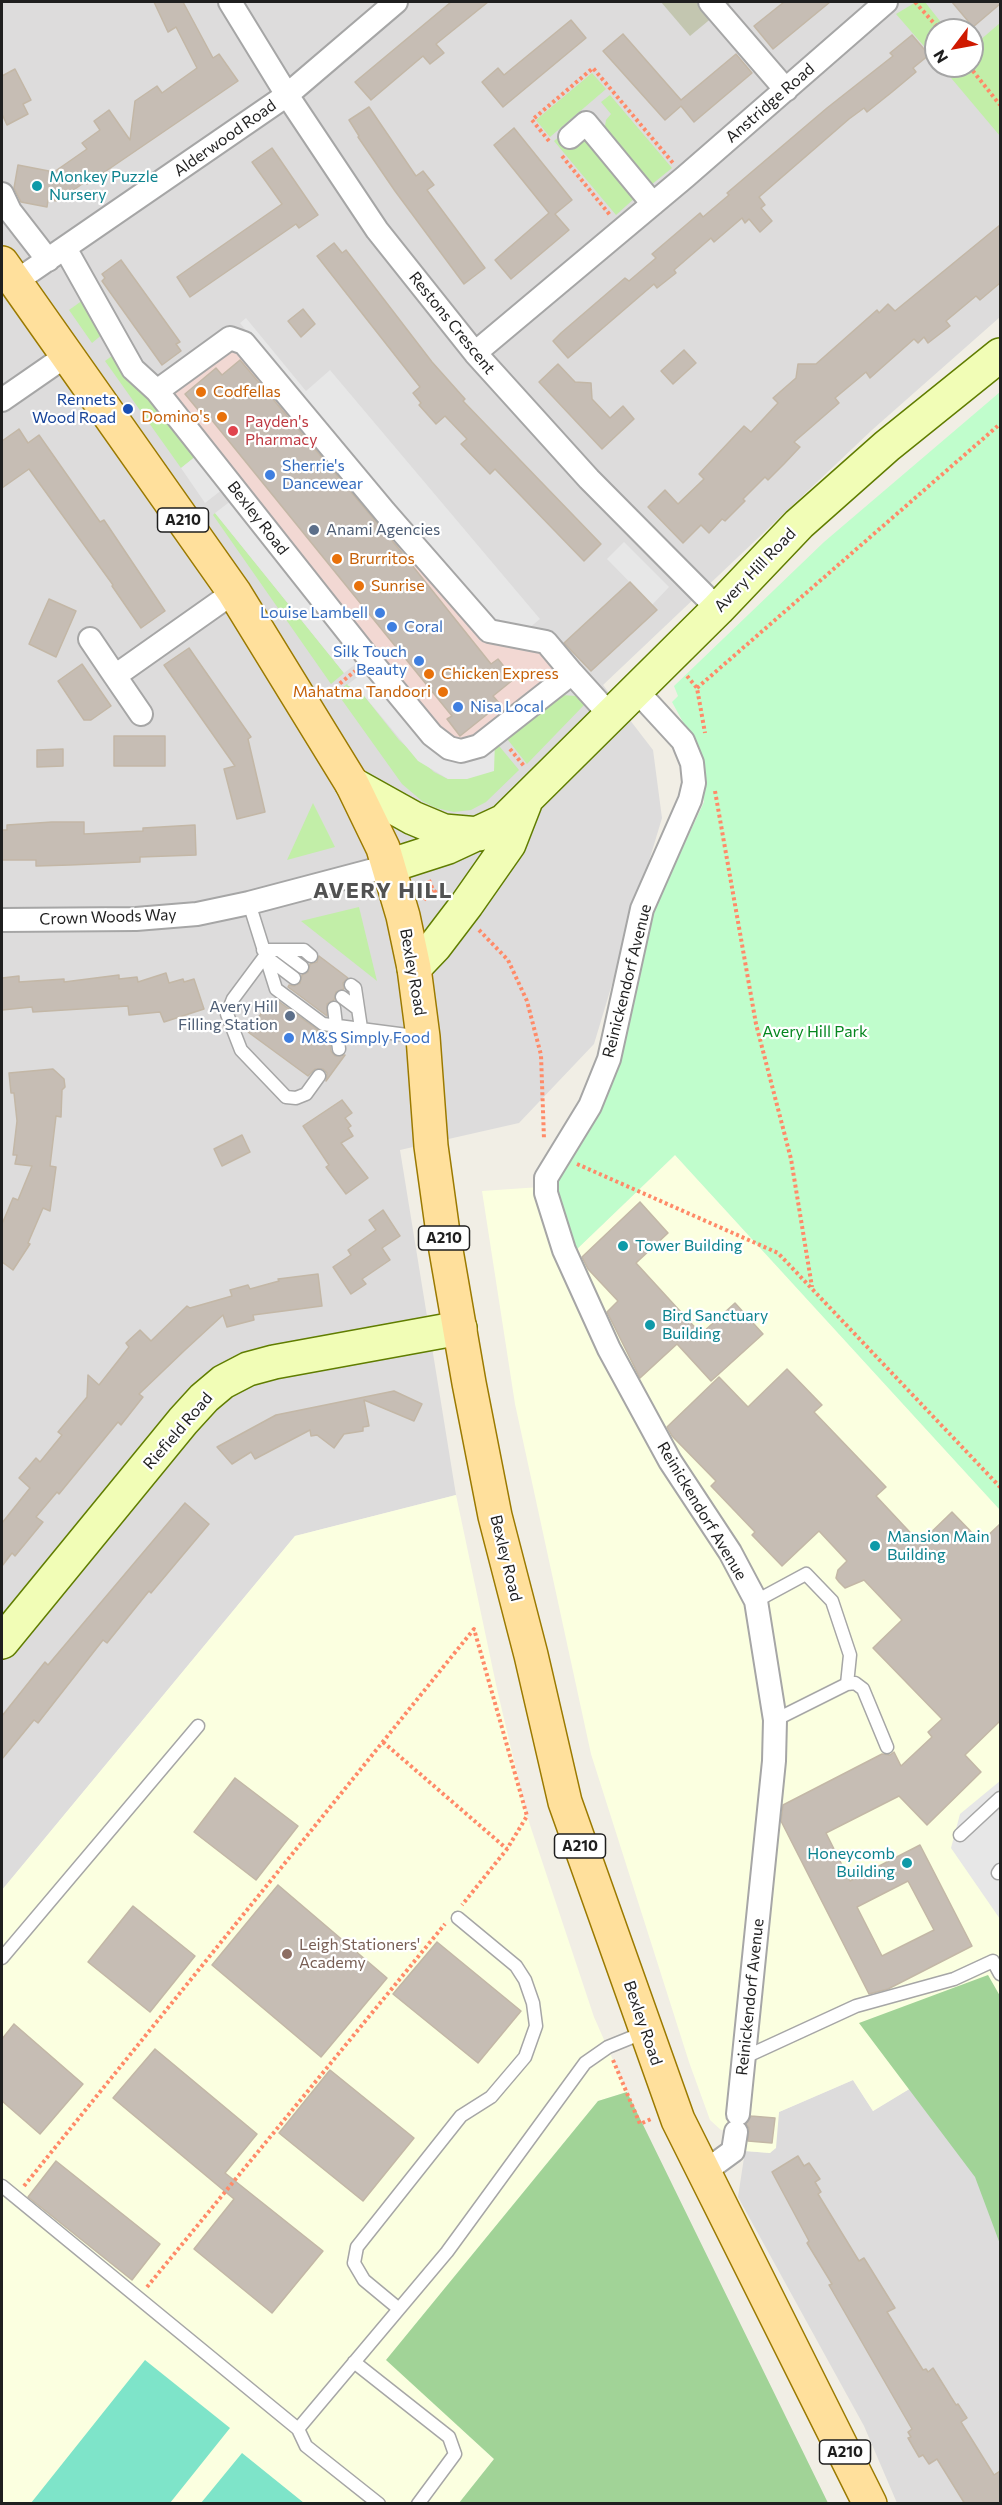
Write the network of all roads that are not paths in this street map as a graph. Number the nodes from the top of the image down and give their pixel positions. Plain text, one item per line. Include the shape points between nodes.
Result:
1 (230, 2) edge
2 (396, 2) edge
3 (710, 2) edge
4 (886, 2) edge
5 (786, 90) junction
6 (287, 95) junction
7 (585, 124) dead end
8 (2, 194) edge
9 (653, 204) junction
10 (56, 254) junction
11 (8, 273) edge
12 (475, 353) junction
13 (1000, 354) edge
14 (67, 355) junction
15 (157, 391) junction
16 (2, 400) edge
17 (234, 592) junction
18 (718, 609) junction
19 (90, 639) dead end
20 (572, 672) junction
21 (115, 676) junction
22 (636, 690) junction
23 (141, 714) dead end
24 (610, 715) junction
25 (352, 784) junction
26 (533, 794) junction
27 (479, 834) junction
28 (404, 862) junction
29 (249, 903) junction
30 (2, 920) edge
31 (279, 950) junction
32 (264, 953) junction
33 (311, 956) dead end
34 (302, 967) dead end
35 (414, 968) junction
36 (294, 978) dead end
37 (351, 985) dead end
38 (342, 997) dead end
39 (334, 1008) dead end
40 (358, 1009) junction
41 (336, 1025) junction
42 (361, 1028) junction
43 (423, 1037) junction
44 (339, 1049) dead end
45 (319, 1076) dead end
46 (460, 1328) junction
47 (756, 1601) junction
48 (2, 1642) edge
49 (847, 1684) junction
50 (775, 1720) junction
51 (198, 1726) dead end
52 (887, 1747) dead end
53 (1000, 1798) edge
54 (960, 1835) dead end
55 (453, 1918) road end
56 (2, 1958) edge
57 (997, 1960) edge
58 (1000, 1974) edge
59 (646, 2032) junction
60 (743, 2058) junction
61 (703, 2173) junction
62 (2, 2186) edge
63 (399, 2309) junction
64 (354, 2362) junction
65 (298, 2429) junction
66 (379, 2504) edge
67 (418, 2504) edge
68 (870, 2504) edge

1 - 6 street, Restons Crescent
2 - 6 street, Alderwood Road
3 - 5 street
4 - 5 street, Anstridge Road
5 - 9 street, Anstridge Road
6 - 10 street, Alderwood Road
6 - 12 street, Restons Crescent via 377,230
7 - 9 street
8 - 10 street, Bexley Road via 10,211
9 - 12 street, Anstridge Road
10 - 11 street, Alderwood Road
10 - 15 street, Bexley Road via 133,369
11 - 14 main road, Bexley Road / A210
12 - 18 street, Restons Crescent via 589,479
13 - 18 main road, Avery Hill Road via 799,524
14 - 16 street
14 - 17 main road, Bexley Road / A210
15 - 20 street via 230,338 244,343 489,631 546,642
15 - 20 street, Bexley Road via 370,660 432,735 449,748 462,751 479,746
17 - 21 street
17 - 25 main road, Bexley Road / A210
18 - 22 main road, Avery Hill Road
19 - 21 street
20 - 24 street
21 - 23 street
22 - 24 main road, Avery Hill Road
22 - 47 street, Reinickendorf Avenue via 683,741 692,763 694,783 642,909 609,1059 590,1106 546,1178 546,1193 564,1250 609,1349 670,1461 730,1552
24 - 26 main road, Avery Hill Road
25 - 27 main road via 444,831
25 - 28 main road, Bexley Road / A210 via 376,831
26 - 27 main road, Avery Hill Road via 504,821
26 - 35 main road, Avery Hill Road via 509,844 460,913
27 - 28 main road, Avery Hill Road
28 - 29 street, Crown Woods Way
28 - 35 main road, Bexley Road / A210 via 403,916
29 - 30 street, Crown Woods Way via 196,914 136,919
29 - 32 lane
31 - 32 lane
31 - 33 lane via 304,950
31 - 34 lane
32 - 36 lane
32 - 41 lane via 276,989 323,1024
32 - 45 lane via 227,1014 241,1050 286,1098 306,1094
35 - 43 main road, Bexley Road / A210
37 - 40 lane
38 - 40 lane
39 - 41 lane
40 - 42 lane
41 - 42 lane
41 - 44 lane
42 - 43 lane
43 - 46 main road, Bexley Road / A210 via 431,1146
46 - 48 main road, Riefield Road via 274,1362 223,1382 183,1421
46 - 59 main road, Bexley Road / A210 via 495,1516 565,1802
47 - 49 lane via 806,1574 832,1601 850,1655
47 - 50 street, Reinickendorf Avenue
49 - 50 lane
49 - 52 lane via 855,1683 863,1689
50 - 60 street, Reinickendorf Avenue
51 - 56 lane
53 - 54 lane
55 - 63 lane via 516,1966 533,2003 536,2026 525,2057 490,2097 462,2116 357,2247 354,2263 364,2280
57 - 58 lane
57 - 60 lane via 954,1979 856,2006
59 - 61 main road, Bexley Road / A210 via 673,2107
59 - 63 lane via 608,2047 585,2063 447,2252
60 - 61 street, Reinickendorf Avenue via 733,2151
61 - 68 main road, Bexley Road / A210
62 - 65 lane
63 - 64 lane
64 - 65 lane
64 - 67 lane via 449,2437 455,2454
65 - 66 lane via 306,2446

